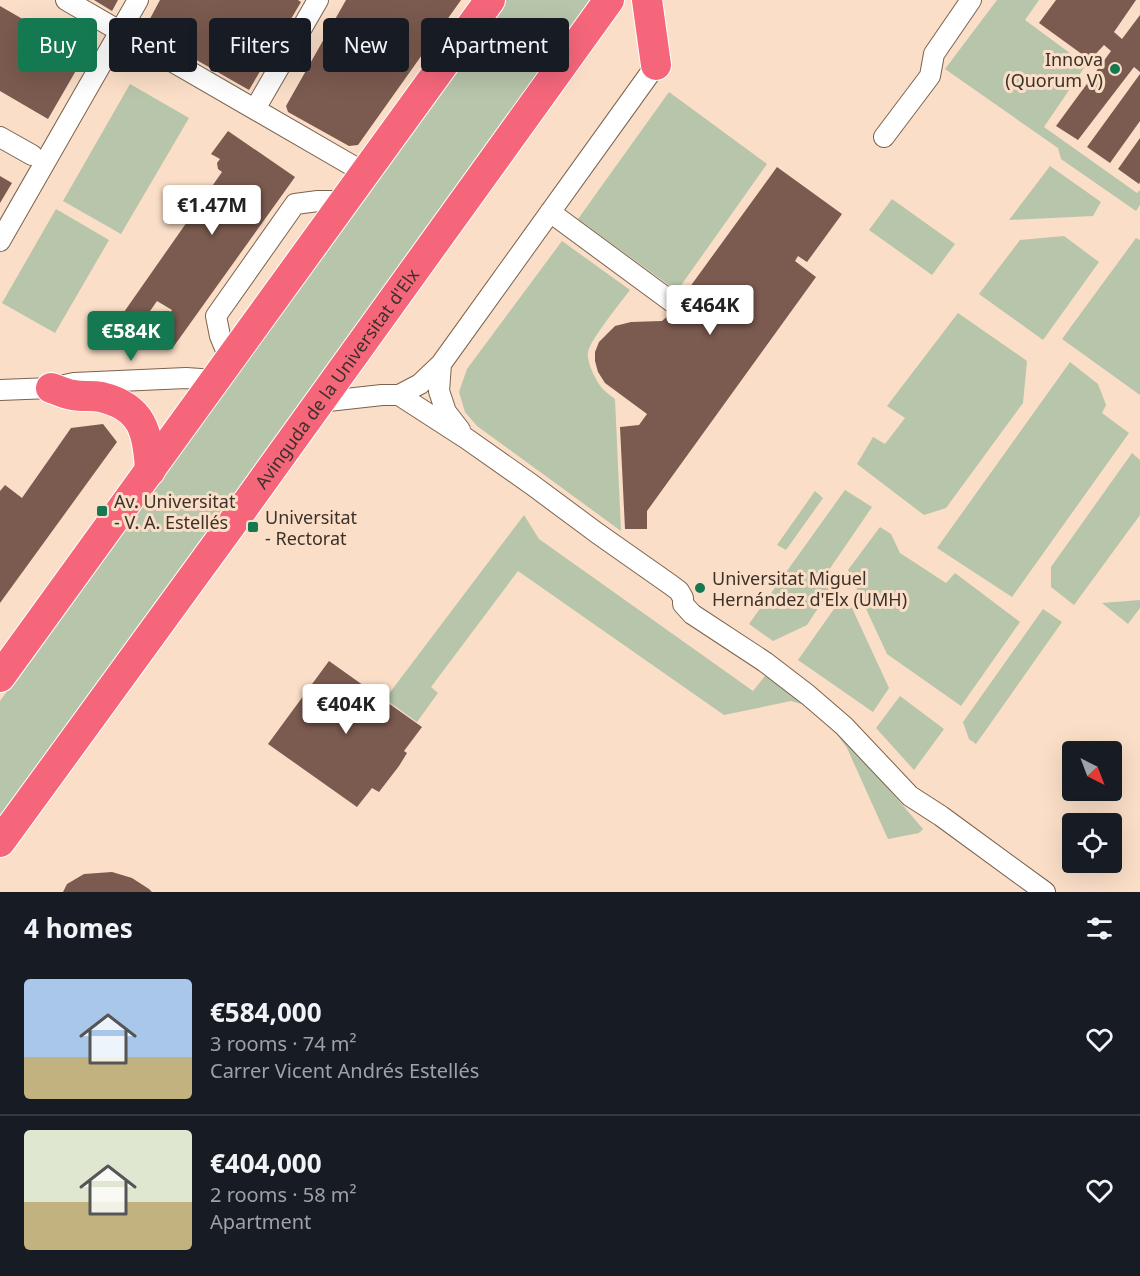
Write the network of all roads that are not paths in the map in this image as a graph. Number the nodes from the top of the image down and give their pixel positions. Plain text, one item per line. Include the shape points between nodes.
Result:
1 (66, 0) edge
2 (138, 0) edge
3 (318, 0) edge
4 (490, 0) edge
5 (609, 0) edge
6 (647, 0) edge
7 (971, 0) edge
8 (128, 18) edge
9 (109, 25) edge
10 (109, 50) edge
11 (656, 65) joint
12 (191, 72) edge
13 (255, 109) junction
14 (0, 137) edge
15 (884, 137) dead end
16 (32, 154) dead end
17 (365, 173) junction
18 (345, 201) junction
19 (550, 212) junction
20 (0, 241) edge
21 (672, 302) dead end
22 (441, 364) junction
23 (223, 370) junction
24 (51, 388) junction
25 (0, 390) edge
26 (399, 395) junction
27 (320, 402) junction
28 (467, 439) junction
29 (150, 471) junction
30 (678, 583) junction
31 (0, 677) edge
32 (0, 842) edge
33 (1045, 892) edge
34 (1061, 892) edge

1 - 9 street
2 - 8 street
3 - 13 street
4 - 17 highway
5 - 27 highway, Avinguda de la Universitat d'Elx
6 - 11 highway
7 - 15 street via 934,54 930,76
10 - 20 street
11 - 19 street
12 - 13 street
13 - 17 street
14 - 16 street
17 - 18 highway
18 - 23 highway
18 - 23 street via 295,204 216,315
19 - 21 street
19 - 22 street
22 - 26 street via 420,384
22 - 28 street via 439,391 446,412
23 - 24 street via 186,378 74,383
23 - 29 highway
24 - 25 street
24 - 29 highway via 74,396 99,396 131,410 149,445
26 - 27 street
26 - 28 street
27 - 32 highway, Avinguda de la Universitat d'Elx
28 - 30 street via 641,564
29 - 31 highway
30 - 33 street via 683,604 692,614 808,695 844,726 910,796
30 - 34 street via 690,601 803,677 851,718 916,788

